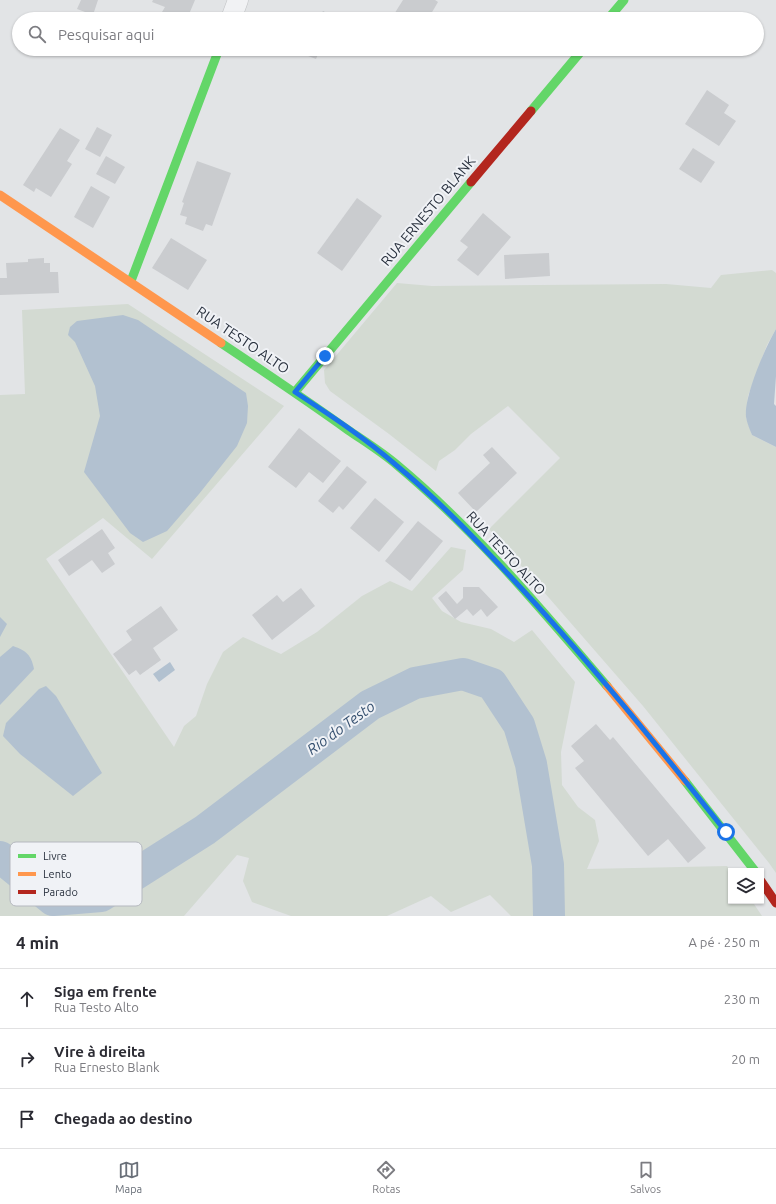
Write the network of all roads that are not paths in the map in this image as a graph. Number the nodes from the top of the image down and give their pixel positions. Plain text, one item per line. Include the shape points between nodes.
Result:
1 (238, 0) edge
2 (624, 0) edge
3 (234, 12) edge
4 (614, 12) edge
5 (216, 56) edge
6 (577, 56) edge
7 (0, 195) edge
8 (131, 281) junction
9 (295, 392) junction
10 (753, 868) edge
11 (764, 885) edge
12 (776, 903) edge

1 - 3 street
2 - 4 main road
5 - 8 main road
6 - 9 main road, RUA ERNESTO BLANK
7 - 8 main road, RUA TESTO ALTO
8 - 9 main road, RUA TESTO ALTO
9 - 10 main road, RUA TESTO ALTO via 396,464 478,541 542,611 671,762
11 - 12 main road

